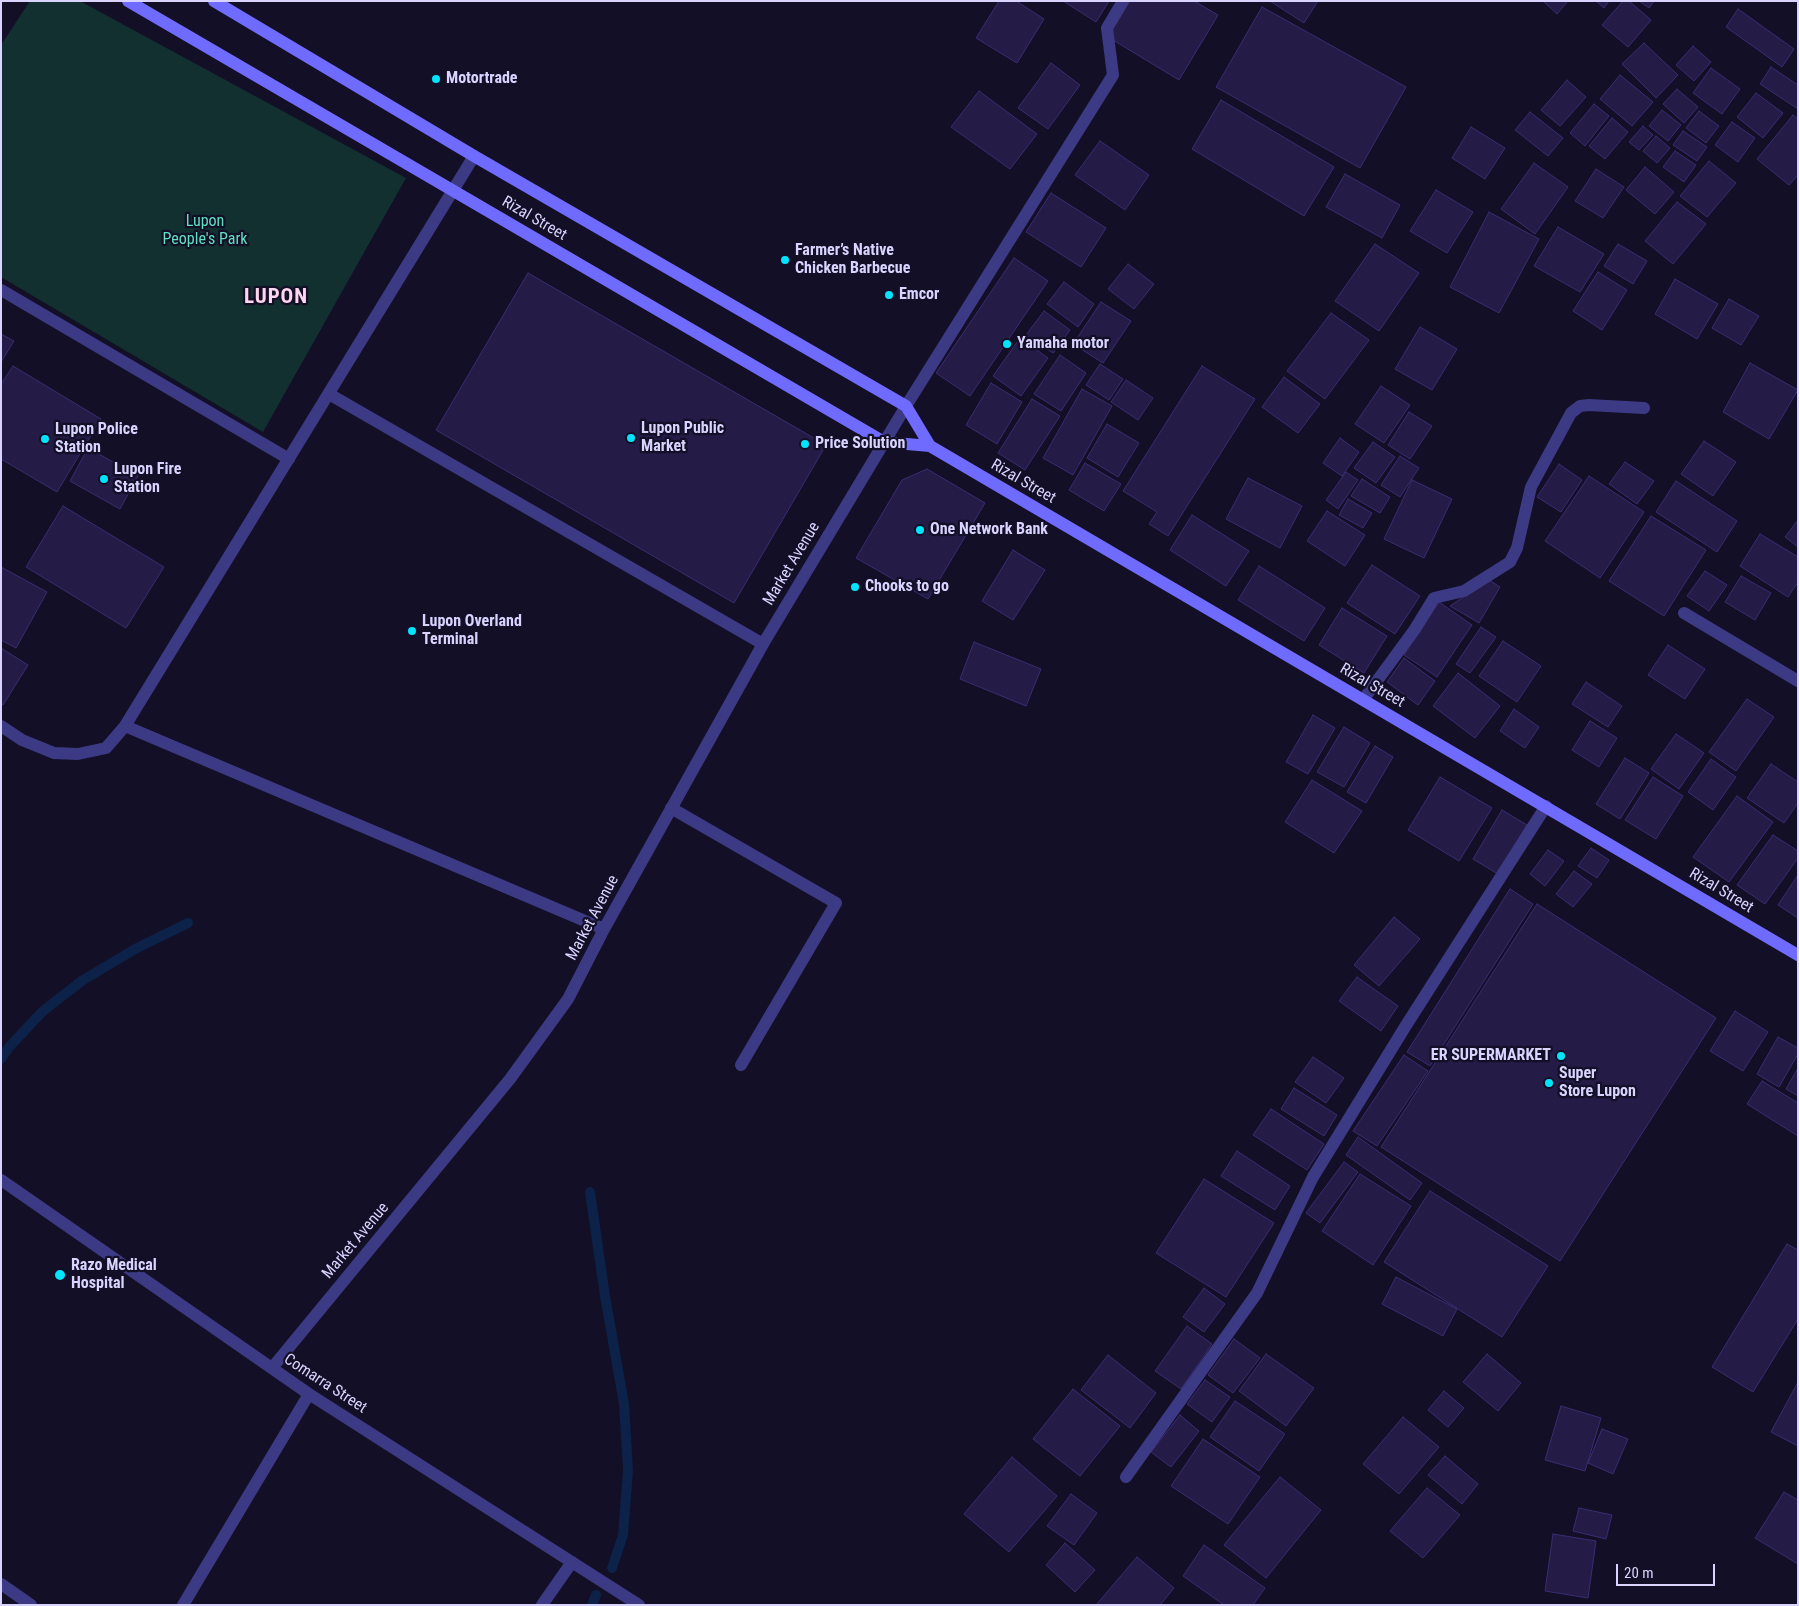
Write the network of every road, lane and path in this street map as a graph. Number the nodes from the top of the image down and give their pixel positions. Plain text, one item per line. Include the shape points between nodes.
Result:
1 (128, 1) edge
2 (214, 1) edge
3 (1123, 1) edge
4 (474, 156) junction
5 (453, 190) junction
6 (1, 290) edge
7 (329, 394) junction
8 (906, 406) junction
9 (1644, 408) dead end
10 (884, 442) junction
11 (930, 446) junction
12 (289, 459) junction
13 (1684, 613) dead end
14 (763, 644) junction
15 (1798, 681) edge
16 (1363, 700) junction
17 (1, 726) edge
18 (125, 726) junction
19 (1546, 806) junction
20 (671, 808) junction
21 (604, 929) junction
22 (1798, 955) edge
23 (742, 1065) dead end
24 (1, 1180) edge
25 (272, 1368) junction
26 (309, 1394) junction
27 (1126, 1477) dead end
28 (572, 1562) junction
29 (1, 1584) edge
30 (14, 1600) edge
31 (31, 1605) edge
32 (183, 1605) edge
33 (542, 1605) edge
34 (639, 1605) edge

1 - 5 street, Rizal Street
2 - 4 street, Rizal Street
3 - 8 street, Market Avenue via 1107,28 1113,75
4 - 5 street
4 - 8 street, Rizal Street
5 - 7 street
5 - 10 street, Rizal Street
6 - 12 street
7 - 12 street
7 - 14 street
8 - 10 street, Market Avenue
8 - 11 street, Rizal Street
9 - 16 street via 1589,405 1580,406 1572,413 1531,487 1510,562 1464,591 1434,598
10 - 11 street, Rizal Street
10 - 14 street, Market Avenue
11 - 16 street, Rizal Street
12 - 18 street
13 - 15 street
14 - 20 street, Market Avenue
16 - 19 street, Rizal Street
17 - 18 street via 22,740 54,753 78,754 106,748
18 - 21 street
19 - 22 street, Rizal Street
19 - 27 street via 1404,1027 1313,1177 1256,1293
20 - 21 street, Market Avenue
20 - 23 street via 836,903
21 - 25 street, Market Avenue via 568,999 510,1079
24 - 25 street, Comarra Street
25 - 26 street, Comarra Street
26 - 28 street, Comarra Street
26 - 32 street
28 - 33 street
28 - 34 street, Comarra Street
29 - 30 street
30 - 31 street

